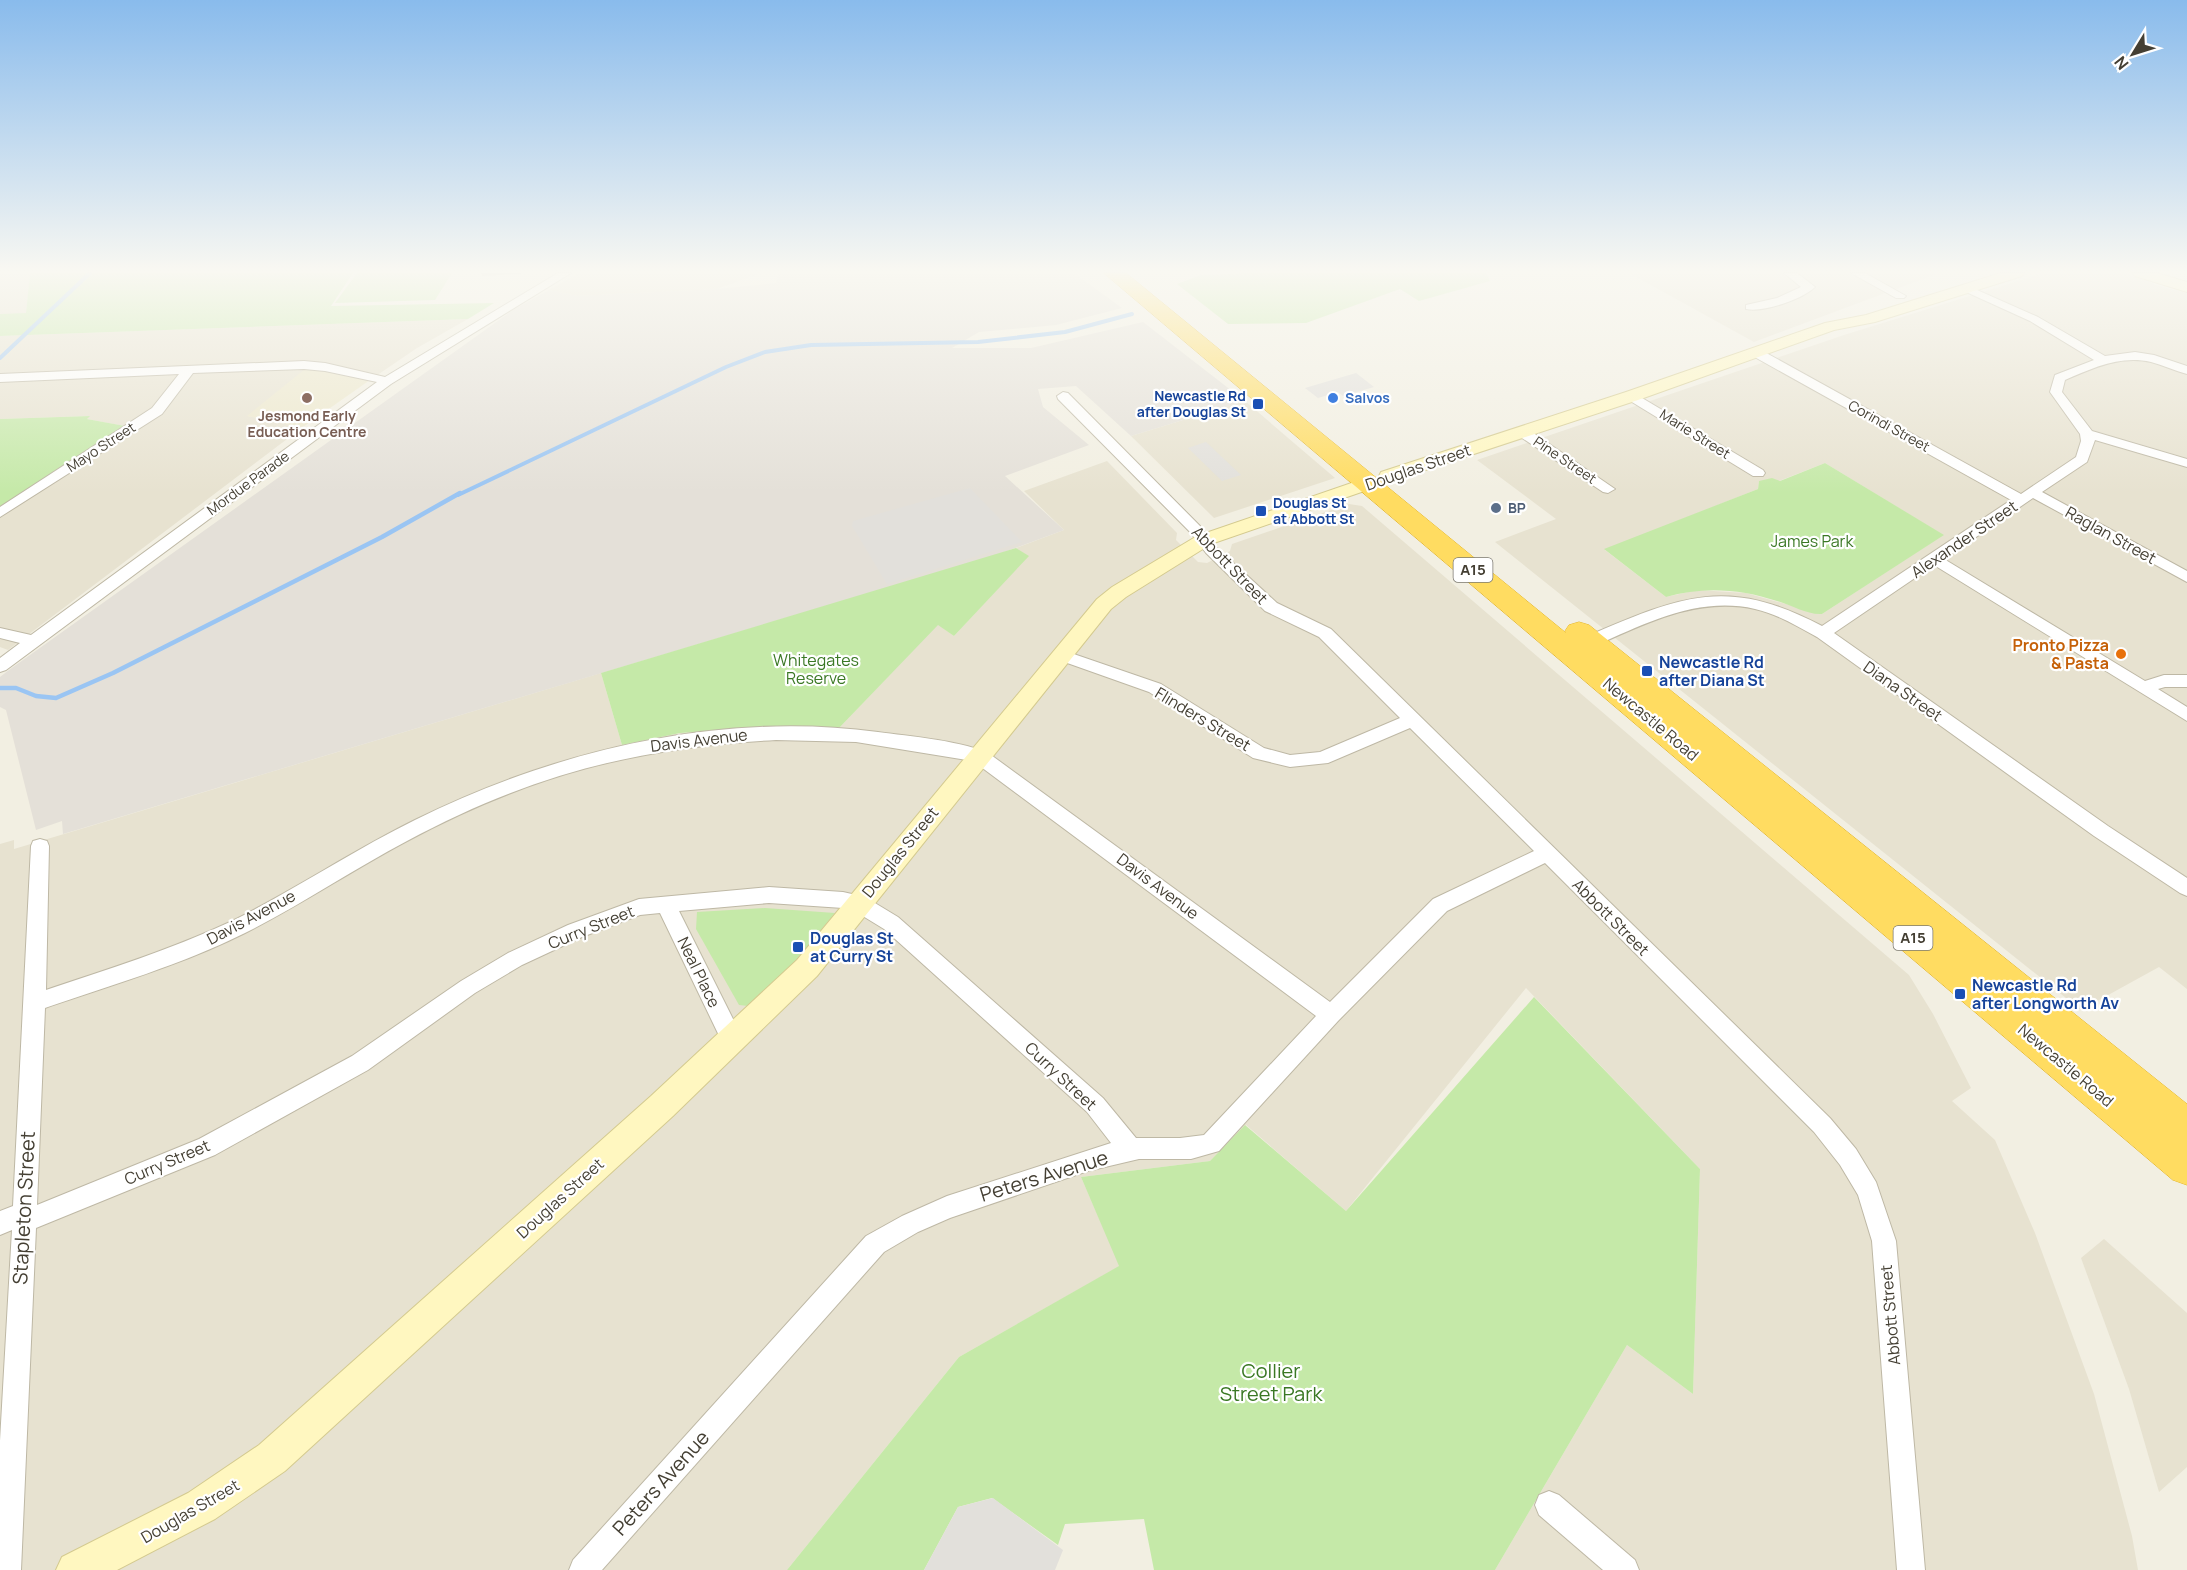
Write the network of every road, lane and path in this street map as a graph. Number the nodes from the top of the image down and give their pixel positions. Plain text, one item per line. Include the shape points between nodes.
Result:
1 (442, 346) edge
2 (1207, 346) edge
3 (1223, 346) edge
4 (1772, 346) edge
5 (2080, 346) edge
6 (1755, 352) junction
7 (2103, 360) junction
8 (190, 369) junction
9 (2187, 370) edge
10 (0, 378) edge
11 (387, 381) junction
12 (1063, 396) dead end
13 (1632, 396) junction
14 (1521, 431) junction
15 (2086, 434) junction
16 (2187, 463) edge
17 (1758, 473) dead end
18 (1378, 480) junction
19 (1608, 489) dead end
20 (2028, 496) junction
21 (0, 513) edge
22 (1204, 540) junction
23 (1934, 559) junction
24 (2187, 577) edge
25 (0, 633) edge
26 (1823, 633) junction
27 (33, 641) junction
28 (1591, 641) junction
29 (1062, 655) junction
30 (0, 666) edge
31 (2187, 681) edge
32 (2143, 688) junction
33 (2187, 715) edge
34 (1412, 720) junction
35 (978, 756) junction
36 (40, 846) dead end
37 (1546, 854) junction
38 (2187, 888) edge
39 (665, 903) junction
40 (858, 903) junction
41 (35, 1003) junction
42 (1330, 1015) junction
43 (733, 1041) junction
44 (2133, 1084) junction
45 (2187, 1128) edge
46 (2187, 1137) edge
47 (1131, 1150) junction
48 (2187, 1166) edge
49 (16, 1219) edge
50 (1549, 1505) dead end
51 (7, 1570) edge
52 (75, 1570) edge
53 (583, 1570) edge
54 (1625, 1570) edge
55 (1911, 1570) edge

1 - 11 street, Mordue Parade
2 - 18 highway, Newcastle Road / A15
3 - 18 highway, Newcastle Road / A15
4 - 6 street, Douglas Street
5 - 7 street
6 - 13 street, Douglas Street
6 - 20 street, Corindi Street
7 - 9 street via 2132,354
7 - 15 street via 2059,378 2056,392
8 - 10 street
8 - 11 street via 304,365
8 - 21 street, Mayo Street via 157,411
11 - 27 street, Mordue Parade
12 - 22 street, Abbott Street
13 - 14 street, Douglas Street
13 - 17 street, Marie Street
14 - 18 street, Douglas Street
14 - 19 street, Pine Street
15 - 16 street
15 - 20 street, Alexander Street via 2088,441 2082,459
18 - 22 street, Douglas Street
18 - 28 highway, Newcastle Road / A15
18 - 48 highway, Newcastle Road / A15
20 - 23 street, Alexander Street
20 - 24 street, Raglan Street
22 - 29 street, Douglas Street via 1104,604
22 - 34 street, Abbott Street via 1271,608 1325,633
23 - 26 street, Alexander Street
23 - 32 street
25 - 27 street
26 - 28 street, Diana Street via 1771,608 1741,600 1705,600 1674,607
26 - 38 street, Diana Street
27 - 30 street, Mordue Parade
28 - 44 highway, Newcastle Road / A15
29 - 34 street, Flinders Street via 1155,688 1259,753 1290,761 1322,758
29 - 35 street, Douglas Street
31 - 32 street via 2164,681
32 - 33 street
34 - 37 street, Abbott Street
35 - 40 street, Douglas Street
35 - 41 street, Davis Avenue via 856,735 784,732 668,741 601,755 496,790 423,824 228,931 187,949
35 - 42 street, Davis Avenue
36 - 41 street, Stapleton Street
37 - 42 street, Peters Avenue via 1440,905
37 - 55 street, Abbott Street via 1822,1125 1868,1190 1884,1241
39 - 40 street, Curry Street via 769,895
39 - 43 street, Neal Place
39 - 49 street, Curry Street via 639,907 515,959 360,1063 207,1147
40 - 43 street, Douglas Street via 807,968
40 - 47 street, Curry Street via 891,923 1095,1105
41 - 49 street, Stapleton Street
42 - 47 street, Peters Avenue via 1211,1143 1196,1149
43 - 52 street, Douglas Street via 252,1474 156,1533
44 - 45 highway, Newcastle Road / A15
44 - 46 highway, A15
47 - 53 street, Peters Avenue via 982,1193 900,1228 876,1244
49 - 51 street, Stapleton Street
50 - 54 street

